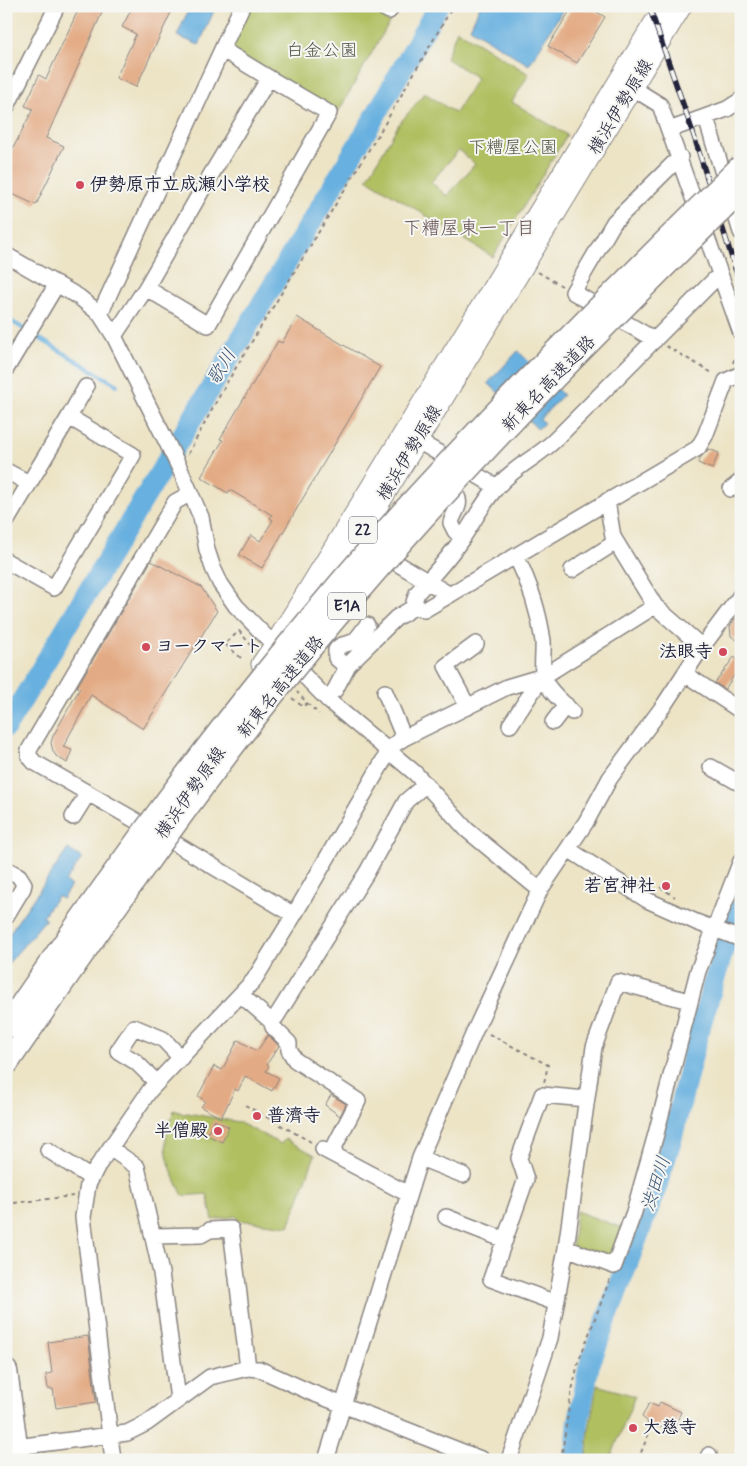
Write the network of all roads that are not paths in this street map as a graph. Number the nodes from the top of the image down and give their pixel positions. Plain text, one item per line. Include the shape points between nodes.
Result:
1 (56, 6) edge
2 (242, 6) edge
3 (380, 6) edge
4 (392, 6) edge
5 (664, 6) edge
6 (682, 6) edge
7 (223, 50) junction
8 (269, 78) junction
9 (626, 83) junction
10 (741, 100) edge
11 (6, 108) edge
12 (706, 118) junction
13 (670, 130) junction
14 (680, 157) junction
15 (741, 166) edge
16 (741, 191) edge
17 (741, 232) edge
18 (6, 255) edge
19 (720, 274) junction
20 (57, 284) junction
21 (146, 288) junction
22 (100, 314) junction
23 (741, 333) edge
24 (114, 336) junction
25 (656, 340) junction
26 (6, 369) edge
27 (741, 374) edge
28 (86, 387) dead end
29 (68, 416) junction
30 (418, 441) junction
31 (6, 471) edge
32 (29, 483) junction
33 (497, 487) junction
34 (191, 493) junction
35 (457, 496) dead end
36 (608, 501) junction
37 (6, 522) edge
38 (463, 538) junction
39 (358, 540) junction
40 (616, 542) junction
41 (516, 556) junction
42 (6, 561) edge
43 (572, 570) dead end
44 (427, 581) junction
45 (450, 594) junction
46 (741, 595) edge
47 (416, 606) junction
48 (655, 606) junction
49 (367, 625) dead end
50 (476, 644) dead end
51 (702, 647) junction
52 (280, 651) junction
53 (347, 667) junction
54 (685, 674) junction
55 (543, 677) junction
56 (335, 690) dead end
57 (385, 692) dead end
58 (468, 706) junction
59 (741, 711) edge
60 (553, 722) dead end
61 (510, 724) dead end
62 (404, 738) junction
63 (389, 751) junction
64 (711, 767) dead end
65 (426, 784) junction
66 (741, 784) edge
67 (88, 793) junction
68 (73, 817) dead end
69 (154, 831) junction
70 (568, 849) junction
71 (741, 861) edge
72 (6, 869) edge
73 (540, 890) junction
74 (294, 915) junction
75 (6, 916) edge
76 (716, 930) junction
77 (741, 939) edge
78 (241, 995) junction
79 (689, 1002) junction
80 (6, 1005) edge
81 (271, 1021) junction
82 (6, 1027) edge
83 (181, 1058) junction
84 (6, 1064) edge
85 (157, 1083) junction
86 (586, 1100) junction
87 (110, 1148) junction
88 (52, 1156) dead end
89 (420, 1158) junction
90 (463, 1175) dead end
91 (91, 1178) junction
92 (408, 1194) junction
93 (446, 1217) dead end
94 (153, 1236) junction
95 (505, 1240) junction
96 (566, 1248) junction
97 (556, 1303) junction
98 (248, 1368) junction
99 (6, 1372) edge
100 (178, 1399) junction
101 (343, 1405) junction
102 (110, 1436) junction
103 (13, 1451) edge
104 (113, 1460) edge
105 (326, 1460) edge
106 (483, 1460) edge
107 (510, 1460) edge

1 - 11 street
2 - 7 street
3 - 4 street via 389,11
5 - 9 main road, 横浜伊勢原線 / 22
6 - 9 main road, 横浜伊勢原線 / 22
7 - 8 street
7 - 22 street
8 - 21 street
8 - 21 street via 329,113 208,325
9 - 13 street via 660,105
9 - 30 main road, 横浜伊勢原線 / 22
9 - 52 main road, 横浜伊勢原線 / 22
10 - 12 street
12 - 13 street
12 - 17 street
13 - 14 street
14 - 19 street
14 - 25 street via 614,222 573,292
15 - 82 highway, 新東名高速道路 / E1A, bridge via 478,431 325,601 258,680 161,806
16 - 84 highway, 新東名高速道路 / E1A, bridge via 491,444 338,616 272,696 180,818
18 - 20 street
19 - 23 street
19 - 25 street
20 - 22 street
20 - 26 street
21 - 24 street
22 - 24 street
24 - 34 street
25 - 33 street via 550,445 515,468
27 - 36 street via 726,381 706,436 698,448
28 - 29 street
29 - 32 street
29 - 42 street via 133,455 54,588
30 - 33 street
30 - 39 main road, 横浜伊勢原線 / 22
31 - 32 street
32 - 37 street
33 - 38 street
34 - 52 street via 220,583 236,606
34 - 67 street via 175,502 29,750 34,762
35 - 38 street via 459,502 451,523
36 - 40 street
36 - 41 street
38 - 44 street
39 - 44 street
39 - 52 main road, 横浜伊勢原線 / 22
40 - 43 street
40 - 48 street
41 - 45 street
41 - 55 street via 528,581 542,640
44 - 45 street
44 - 47 street via 415,597
45 - 47 street via 424,610
46 - 51 street
47 - 53 street via 396,618
48 - 51 street
48 - 55 street
49 - 53 street via 355,640 342,644 336,650 336,658
50 - 58 street via 446,666
51 - 54 street
52 - 63 street via 341,712
52 - 69 main road, 横浜伊勢原線 / 22
53 - 56 street
54 - 59 street
54 - 70 street via 610,778
55 - 58 street via 507,688
55 - 60 street via 569,708
55 - 61 street
57 - 62 street
58 - 62 street
62 - 63 street
63 - 65 street
63 - 74 street
64 - 66 street
65 - 73 street via 472,834
65 - 81 street via 406,801 322,946
67 - 68 street
67 - 69 street
69 - 74 street
69 - 80 main road, 横浜伊勢原線 / 22 via 65,943
69 - 82 main road, 横浜伊勢原線 / 22 via 78,952
70 - 73 street
70 - 76 street via 634,893
71 - 76 street
72 - 75 street via 19,876 24,884
73 - 89 street
74 - 78 street via 254,980
76 - 77 street
76 - 79 street
78 - 81 street
78 - 83 street
79 - 86 street via 618,982 594,1047
79 - 96 street via 649,1160 614,1266
81 - 92 street via 289,1043 295,1060 358,1101 327,1150
83 - 85 street
83 - 85 street via 163,1039 134,1027 118,1051 136,1062
85 - 87 street
86 - 95 street via 542,1095 518,1158 526,1179
86 - 96 street
87 - 91 street
87 - 94 street via 137,1168
88 - 91 street
89 - 90 street
89 - 92 street
91 - 102 street via 83,1217
92 - 101 street
93 - 95 street
94 - 98 street via 201,1235 210,1230 230,1229
94 - 100 street
95 - 97 street via 491,1278
96 - 97 street
97 - 107 street via 550,1338
98 - 100 street via 210,1378
98 - 101 street via 259,1369
99 - 103 highway
100 - 102 street via 147,1423 127,1433
101 - 105 street
101 - 106 street
102 - 103 street
102 - 104 street

